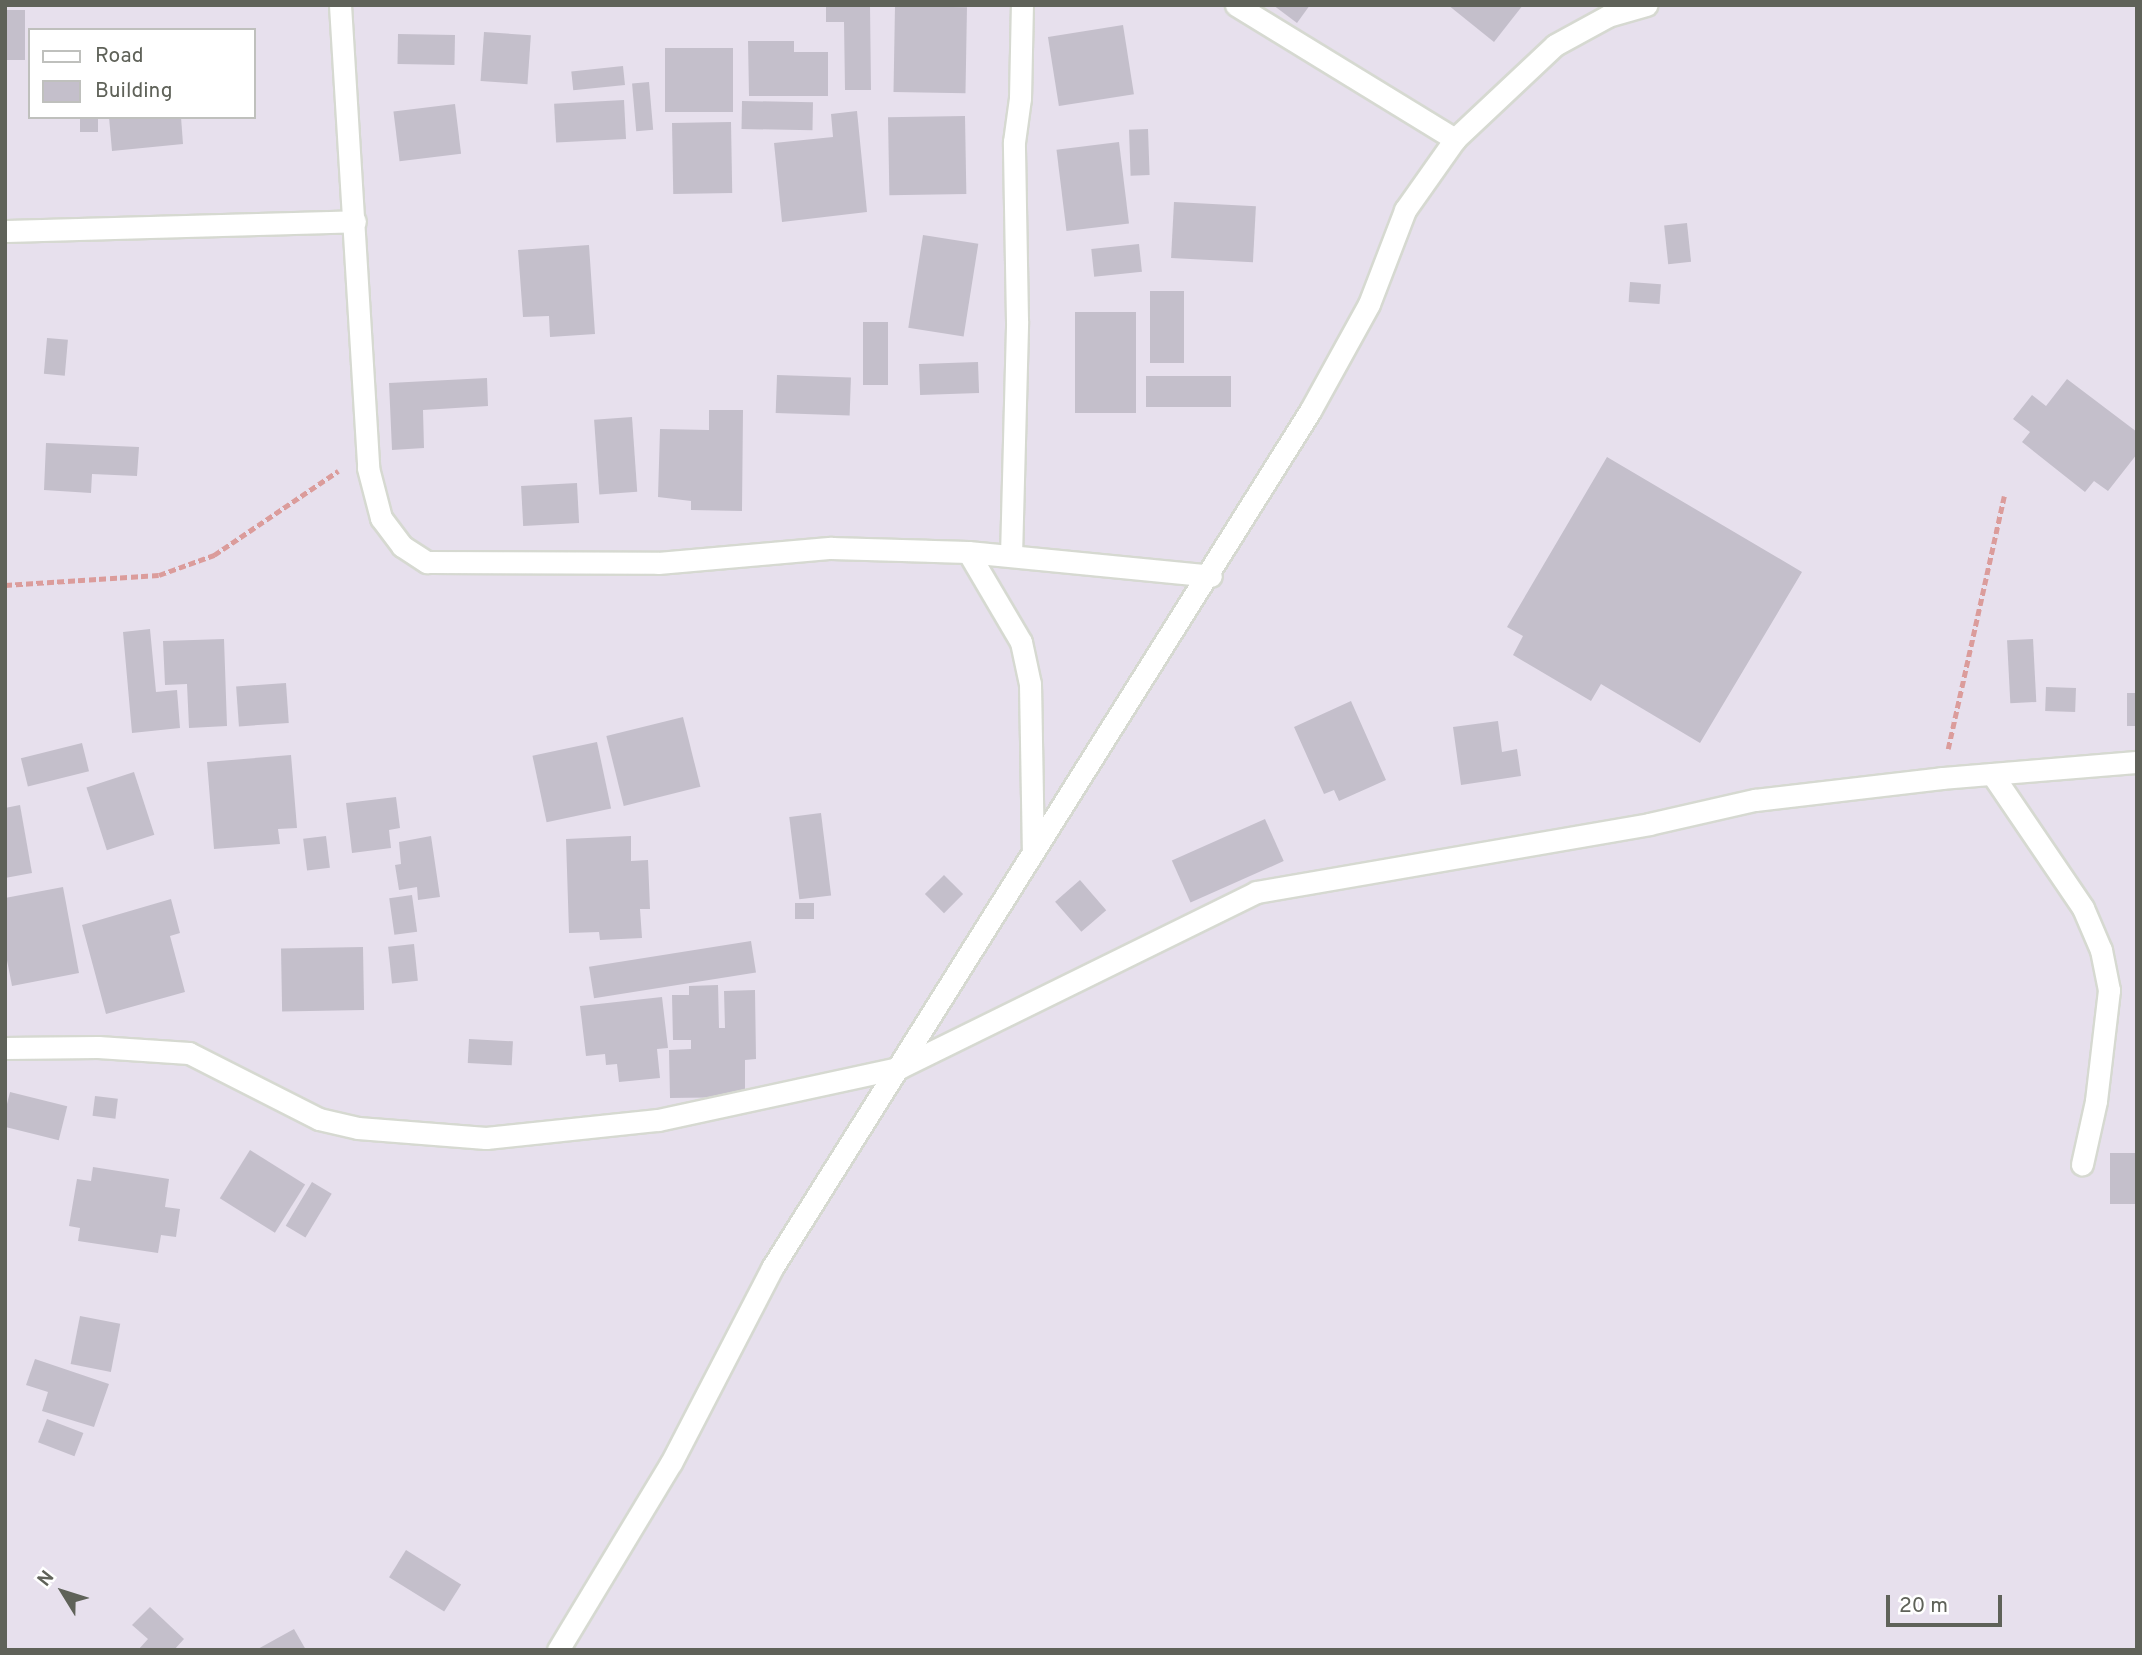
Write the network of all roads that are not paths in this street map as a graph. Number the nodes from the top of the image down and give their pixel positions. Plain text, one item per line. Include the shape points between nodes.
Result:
1 (340, 5) edge
2 (1023, 5) edge
3 (1236, 5) edge
4 (1646, 5) edge
5 (1455, 139) junction
6 (355, 221) junction
7 (5, 231) edge
8 (968, 552) junction
9 (1011, 556) junction
10 (1211, 576) junction
11 (2137, 762) edge
12 (1992, 774) junction
13 (1033, 852) junction
14 (5, 1048) edge
15 (899, 1068) junction
16 (2082, 1164) dead end
17 (558, 1650) edge

1 - 6 street
2 - 9 street via 1014,142 1017,321
3 - 5 street
4 - 5 street via 1608,16 1555,44
5 - 10 street via 1405,210 1369,304
6 - 7 street
6 - 8 street via 367,444 381,519 402,546 428,562 658,563 831,548
8 - 9 street
8 - 13 street via 1021,642 1030,684
9 - 10 street
10 - 13 street
11 - 12 street
12 - 15 street via 1755,800 1636,826 1256,892
12 - 16 street via 2083,908 2101,950 2109,990 2096,1101
13 - 15 street
14 - 15 street via 99,1047 190,1053 319,1119 358,1128 486,1138 658,1121
15 - 17 street via 772,1268 671,1463

